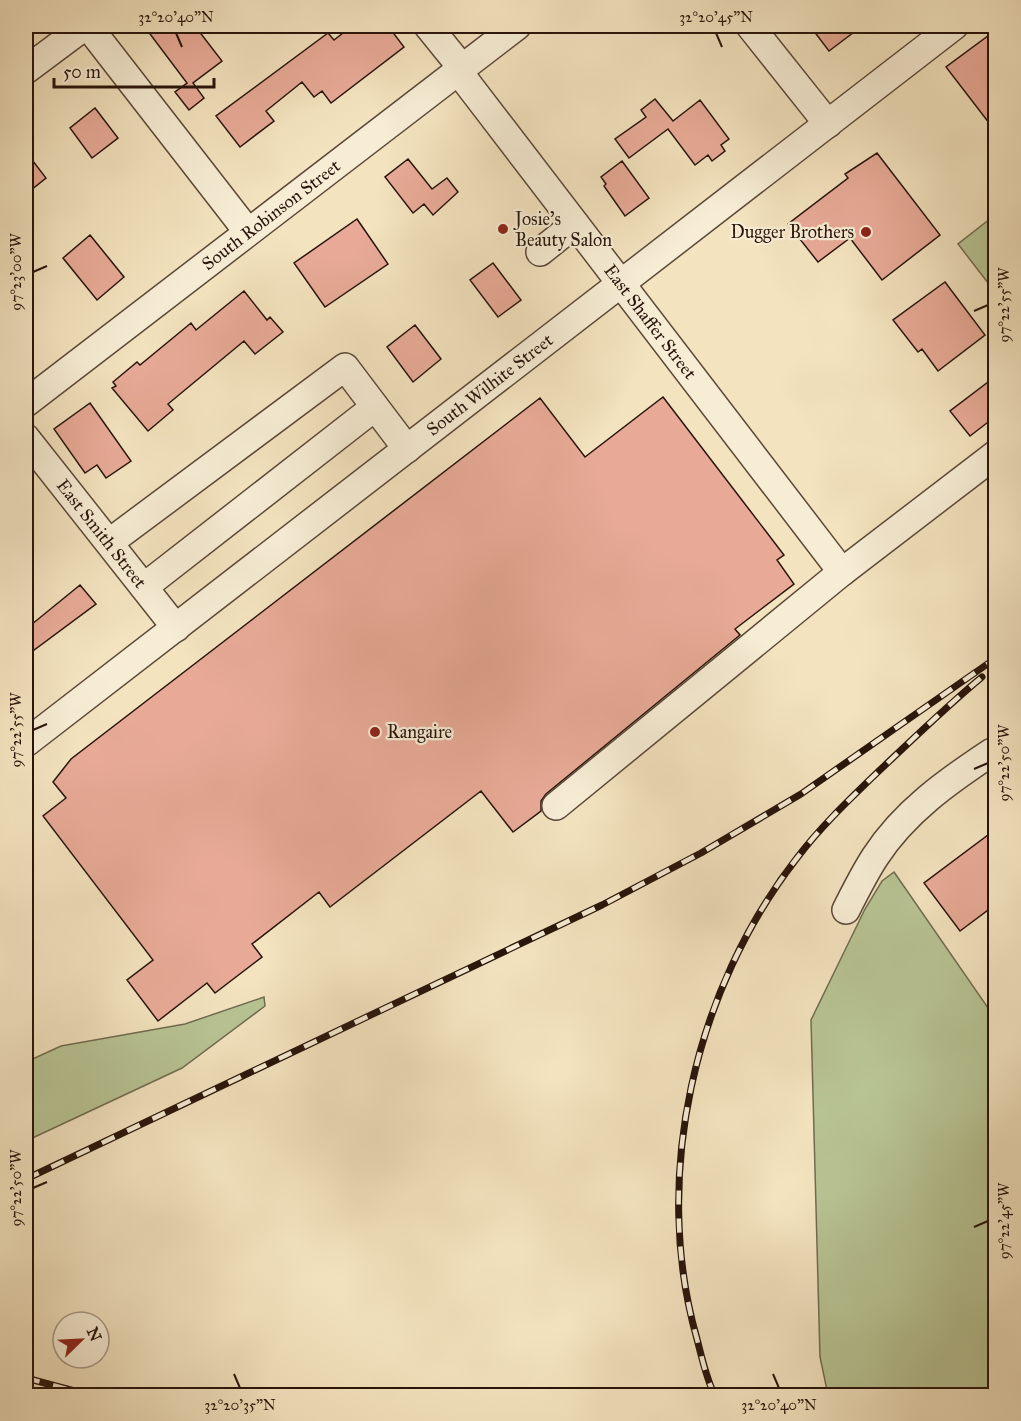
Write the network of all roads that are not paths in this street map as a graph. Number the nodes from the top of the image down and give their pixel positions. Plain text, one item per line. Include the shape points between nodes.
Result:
1 (86, 26) edge
2 (428, 26) edge
3 (517, 26) edge
4 (750, 26) edge
5 (954, 26) edge
6 (26, 70) edge
7 (460, 70) junction
8 (828, 124) junction
9 (575, 224) junction
10 (248, 232) junction
11 (540, 252) dead end
12 (621, 284) junction
13 (26, 403) edge
14 (375, 406) junction
15 (26, 438) edge
16 (407, 449) junction
17 (996, 454) edge
18 (111, 542) junction
19 (842, 572) junction
20 (144, 586) junction
21 (176, 628) junction
22 (26, 743) edge
23 (996, 753) edge
24 (556, 806) dead end
25 (846, 910) dead end

1 - 6 street
1 - 10 street
2 - 7 street, East Shaffer Street
3 - 7 street, South Robinson Street
4 - 8 street
5 - 8 street, South Wilhite Street
7 - 9 street, East Shaffer Street
7 - 10 street, South Robinson Street
8 - 12 street, South Wilhite Street
9 - 11 street
9 - 12 street, East Shaffer Street
10 - 13 street, South Robinson Street
12 - 16 street, South Wilhite Street
12 - 19 street, East Shaffer Street
14 - 16 street
14 - 18 street via 345,367
14 - 20 street
15 - 18 street, East Smith Street
16 - 21 street, South Wilhite Street
17 - 19 street
18 - 20 street, East Smith Street
19 - 24 street
20 - 21 street, East Smith Street
21 - 22 street, South Wilhite Street
23 - 25 street via 948,781 909,816 876,855

